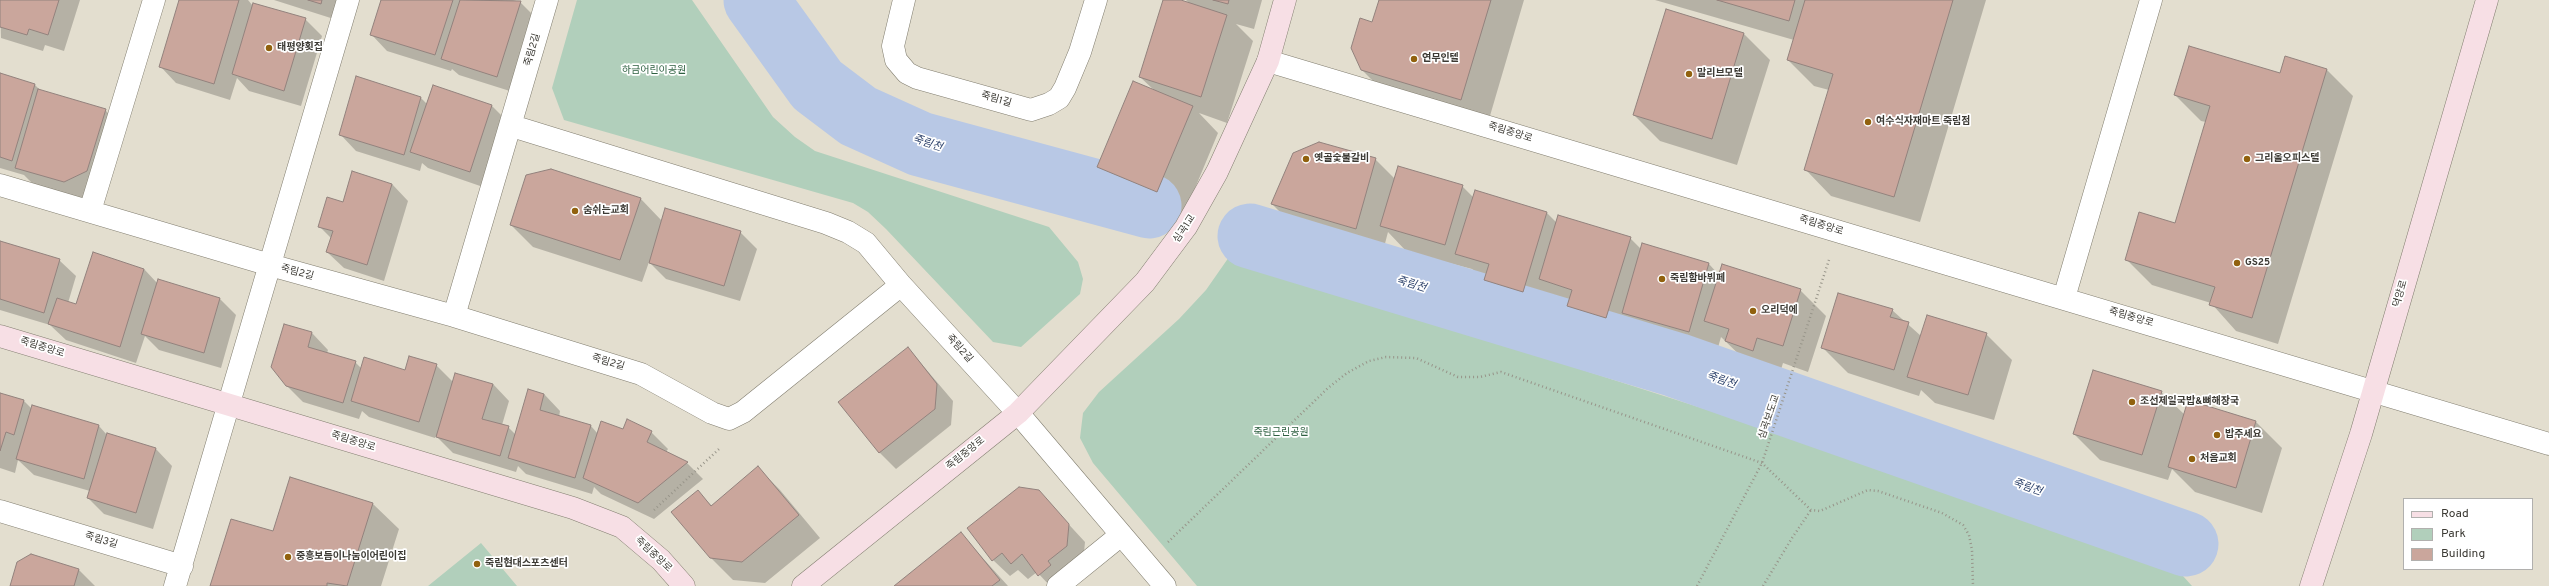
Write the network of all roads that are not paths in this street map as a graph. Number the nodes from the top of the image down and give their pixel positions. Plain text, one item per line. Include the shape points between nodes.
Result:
1 (154, 0) edge
2 (348, 0) edge
3 (547, 0) edge
4 (904, 0) edge
5 (1096, 0) edge
6 (1285, 0) edge
7 (2151, 0) edge
8 (2487, 0) edge
9 (1268, 61) junction
10 (512, 126) junction
11 (0, 184) edge
12 (90, 211) junction
13 (270, 265) junction
14 (1145, 282) joint
15 (901, 285) junction
16 (2064, 298) junction
17 (454, 316) junction
18 (0, 336) edge
19 (2373, 390) junction
20 (229, 405) junction
21 (1018, 413) junction
22 (2549, 444) edge
23 (0, 511) edge
24 (1121, 535) junction
25 (182, 566) junction
26 (175, 586) edge
27 (684, 586) edge
28 (803, 586) edge
29 (1058, 586) edge
30 (1165, 586) edge
31 (2311, 586) edge

1 - 12 street
2 - 13 street, 죽림2길
3 - 10 street, 죽림2길
4 - 5 street, 죽림1길 via 893,46 896,60 907,72 917,78 1031,110 1050,104 1066,88
6 - 9 street
7 - 16 street
8 - 19 street, 덕양로
9 - 14 street, 심곡1교 via 1217,172 1183,232
9 - 16 street, 죽림중앙로
10 - 15 street, 죽림2길 via 848,232 866,243
10 - 17 street
11 - 12 street
12 - 13 street
13 - 17 street, 죽림2길
13 - 20 street, 죽림2길
14 - 21 street, 죽림중앙로
15 - 17 street, 죽림2길 via 743,412 729,419 716,415 641,374
15 - 21 street, 죽림2길
16 - 19 street, 죽림중앙로
18 - 20 street, 죽림중앙로
19 - 22 street, 죽림중앙로
19 - 31 street, 덕양로
20 - 25 street, 죽림2길
20 - 27 street, 죽림중앙로 via 573,508 622,527 661,560
21 - 24 street
21 - 28 street, 죽림중앙로
23 - 25 street, 죽림3길
24 - 29 street
24 - 30 street
25 - 26 street

